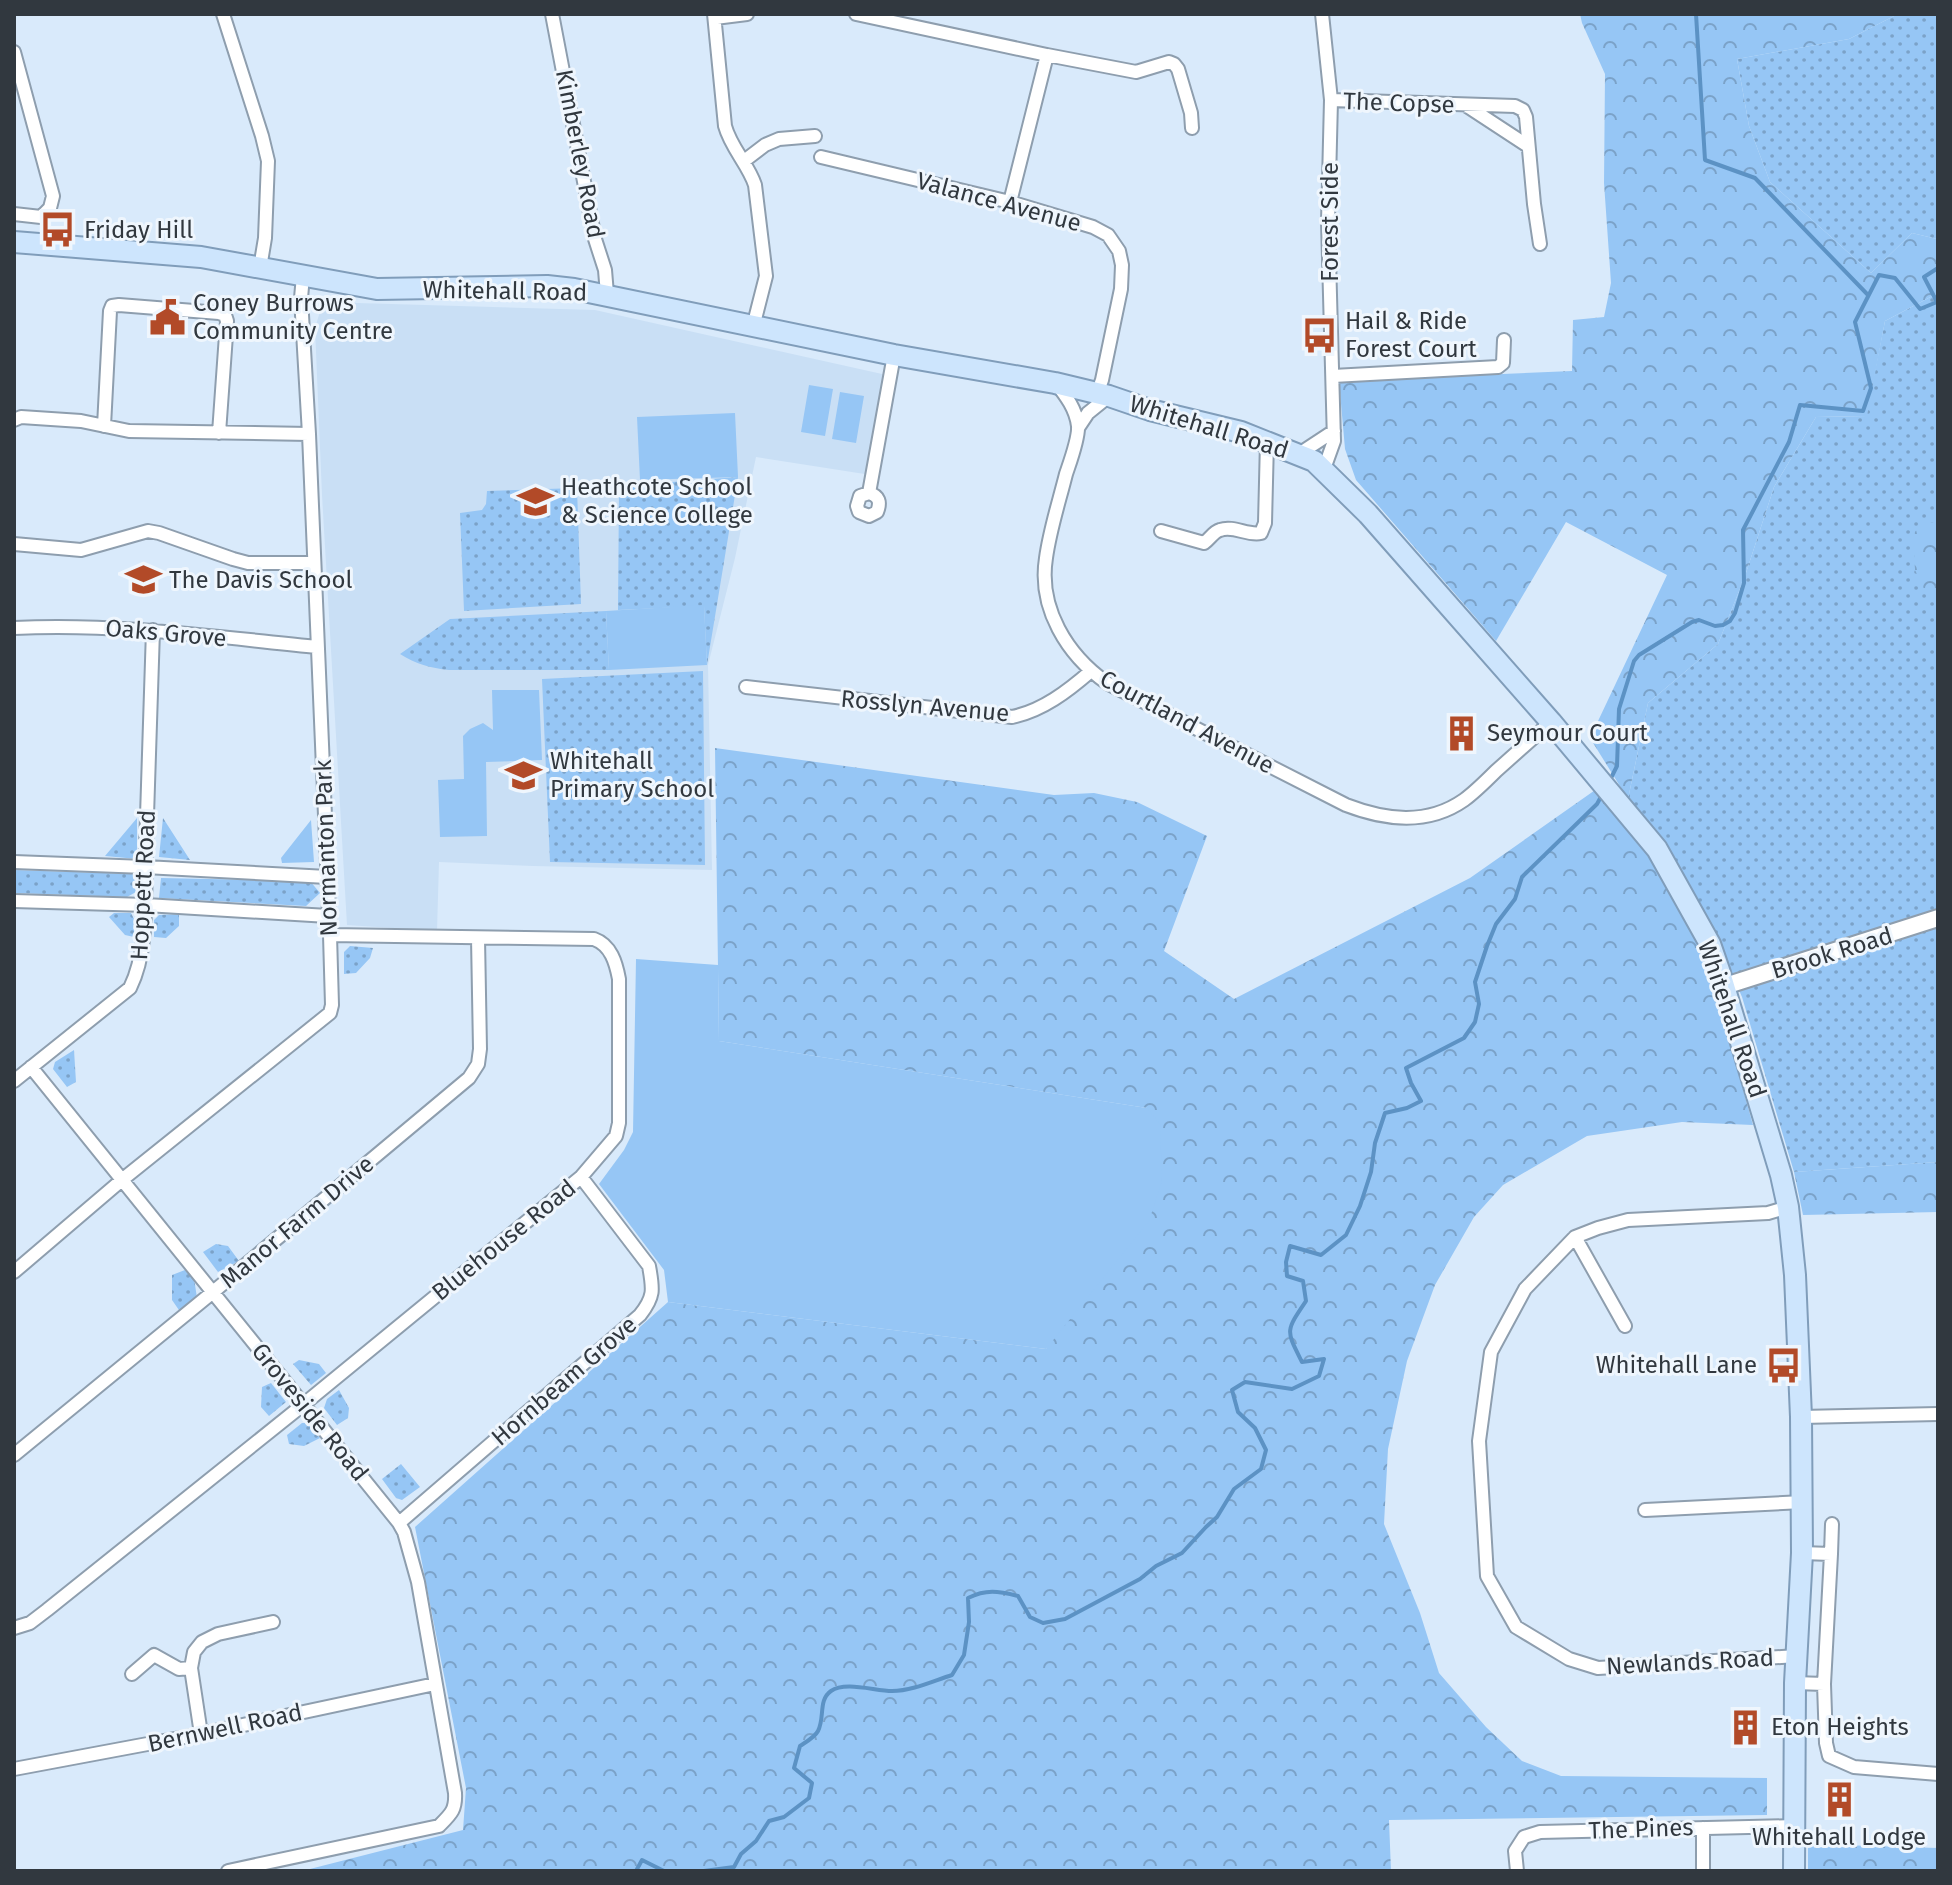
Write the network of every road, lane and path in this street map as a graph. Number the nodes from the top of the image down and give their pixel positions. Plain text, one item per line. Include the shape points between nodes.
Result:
1 (223, 14) edge
2 (552, 14) edge
3 (747, 14) edge
4 (856, 14) edge
5 (1322, 14) edge
6 (715, 16) edge
7 (14, 52) edge
8 (1047, 55) junction
9 (1331, 100) junction
10 (1467, 106) junction
11 (1192, 128) dead end
12 (815, 136) dead end
13 (1528, 146) junction
14 (821, 157) dead end
15 (744, 161) junction
16 (1010, 202) junction
17 (14, 214) edge
18 (14, 242) edge
19 (1540, 244) dead end
20 (260, 268) junction
21 (303, 276) junction
22 (607, 294) junction
23 (753, 327) junction
24 (1504, 340) dead end
25 (894, 355) junction
26 (1333, 376) junction
27 (1055, 383) junction
28 (1103, 395) junction
29 (14, 420) edge
30 (104, 426) junction
31 (1078, 428) junction
32 (1334, 431) junction
33 (219, 433) junction
34 (309, 434) junction
35 (1267, 441) junction
36 (1299, 454) junction
37 (1324, 469) junction
38 (869, 493) dead end
39 (1161, 531) dead end
40 (14, 544) edge
41 (314, 563) junction
42 (14, 628) edge
43 (153, 630) junction
44 (317, 647) junction
45 (1091, 671) junction
46 (746, 687) dead end
47 (1551, 722) junction
48 (14, 862) edge
49 (145, 867) junction
50 (327, 877) junction
51 (14, 901) edge
52 (146, 905) junction
53 (328, 916) junction
54 (1938, 918) edge
55 (330, 935) junction
56 (478, 938) junction
57 (1725, 986) junction
58 (31, 1067) junction
59 (14, 1081) edge
60 (581, 1177) junction
61 (123, 1179) junction
62 (1788, 1207) junction
63 (1575, 1237) junction
64 (14, 1272) edge
65 (213, 1292) junction
66 (1625, 1326) dead end
67 (304, 1404) junction
68 (1938, 1414) edge
69 (1801, 1417) junction
70 (14, 1455) edge
71 (1803, 1502) junction
72 (1645, 1510) dead end
73 (399, 1523) junction
74 (1832, 1524) dead end
75 (1802, 1553) junction
76 (1831, 1554) junction
77 (273, 1622) dead end
78 (14, 1628) edge
79 (1797, 1656) junction
80 (191, 1668) junction
81 (132, 1674) dead end
82 (1795, 1683) junction
83 (435, 1684) junction
84 (1824, 1684) junction
85 (201, 1734) junction
86 (14, 1769) edge
87 (1938, 1774) edge
88 (1795, 1826) junction
89 (1703, 1828) junction
90 (228, 1871) edge
91 (1517, 1871) edge
92 (1703, 1871) edge
93 (1794, 1871) edge

1 - 20 street via 268,161
2 - 22 street, Kimberley Road
3 - 6 street
4 - 8 street
5 - 9 street, Forest Side
6 - 15 street via 725,126
7 - 17 street via 53,196 41,217
8 - 11 street via 1136,72 1174,64
8 - 16 street
9 - 10 street, The Copse
9 - 26 street, Forest Side
10 - 13 street, The Copse
10 - 13 street, The Copse via 1523,110
12 - 15 street via 779,139
13 - 19 street, The Copse
14 - 16 street, Valance Avenue
15 - 23 street via 755,185 766,276
16 - 28 street, Valance Avenue via 1093,227 1108,235 1119,251 1121,289
18 - 20 main road, Whitehall Road via 192,256
20 - 21 main road, Whitehall Road
21 - 22 main road, Whitehall Road via 377,289 547,286
21 - 34 street, Normanton Park
22 - 23 main road, Whitehall Road
23 - 25 main road, Whitehall Road
24 - 26 street via 1503,363 1498,367
25 - 27 main road, Whitehall Road
25 - 38 street
26 - 32 street, Forest Side
27 - 28 main road, Whitehall Road
27 - 31 street via 1069,400
28 - 31 street
28 - 35 main road, Whitehall Road
29 - 30 street
30 - 33 street
30 - 33 street via 110,311 119,305 225,315
31 - 45 street, Courtland Avenue via 1045,560 1045,586 1060,633
32 - 36 street
32 - 37 street, Forest Side
33 - 34 street
34 - 41 street, Normanton Park
35 - 36 main road, Whitehall Road
35 - 39 street via 1261,533 1222,529 1204,543
36 - 37 main road, Whitehall Road
37 - 47 main road, Whitehall Road
40 - 41 street via 81,550 148,531 248,563
41 - 44 street, Normanton Park
42 - 43 street, Oaks Grove
43 - 44 street, Oaks Grove
43 - 49 street, Hoppett Road
44 - 50 street, Normanton Park
45 - 46 street, Rosslyn Avenue via 1071,689 1012,717
45 - 47 street, Courtland Avenue via 1346,805 1391,818 1421,817 1464,800
47 - 57 main road, Whitehall Road via 1657,849 1710,944
48 - 49 street
49 - 50 street
49 - 52 street, Hoppett Road
50 - 53 street, Normanton Park
51 - 52 street
52 - 53 street
52 - 58 street, Hoppett Road via 138,972 130,988
53 - 55 street, Normanton Park
54 - 57 street, Brook Road
55 - 56 street, Bluehouse Road
55 - 61 street, Normanton Park via 330,1013
56 - 60 street, Bluehouse Road via 594,939 602,942 617,965 619,1123 616,1136
56 - 65 street, Manor Farm Drive via 480,1049 469,1078
57 - 62 main road, Whitehall Road
58 - 59 street, Hoppett Road
58 - 61 street, Groveside Road
60 - 67 street, Bluehouse Road
60 - 73 street, Hornbeam Grove via 649,1266 651,1301
61 - 64 street, Normanton Park
61 - 65 street, Groveside Road
62 - 63 street, Newlands Road via 1768,1213 1628,1220
62 - 69 main road, Whitehall Road
63 - 66 street
63 - 79 street, Newlands Road via 1525,1289 1491,1352 1479,1441 1487,1576 1516,1627 1569,1659 1598,1668
65 - 67 street, Groveside Road
65 - 70 street, Manor Farm Drive
67 - 73 street, Groveside Road
67 - 78 street, Bluehouse Road via 47,1610
68 - 69 street
69 - 71 main road, Whitehall Road
71 - 72 street
71 - 75 main road, Whitehall Road
73 - 83 street, Groveside Road via 418,1582
74 - 76 street
75 - 76 street
75 - 79 main road, Whitehall Road
76 - 84 street
77 - 80 street via 202,1642
79 - 82 main road, Whitehall Road
80 - 81 street via 179,1669 154,1655
80 - 85 street
82 - 84 street
82 - 88 main road, Whitehall Road
83 - 85 street, Bernwell Road
83 - 90 street, Groveside Road via 456,1806 449,1817 439,1826
84 - 87 street via 1829,1756 1854,1767
85 - 86 street, Bernwell Road
88 - 89 street, The Pines
88 - 93 main road, Whitehall Road
89 - 91 street, The Pines via 1540,1832 1524,1837 1515,1851
89 - 92 street

